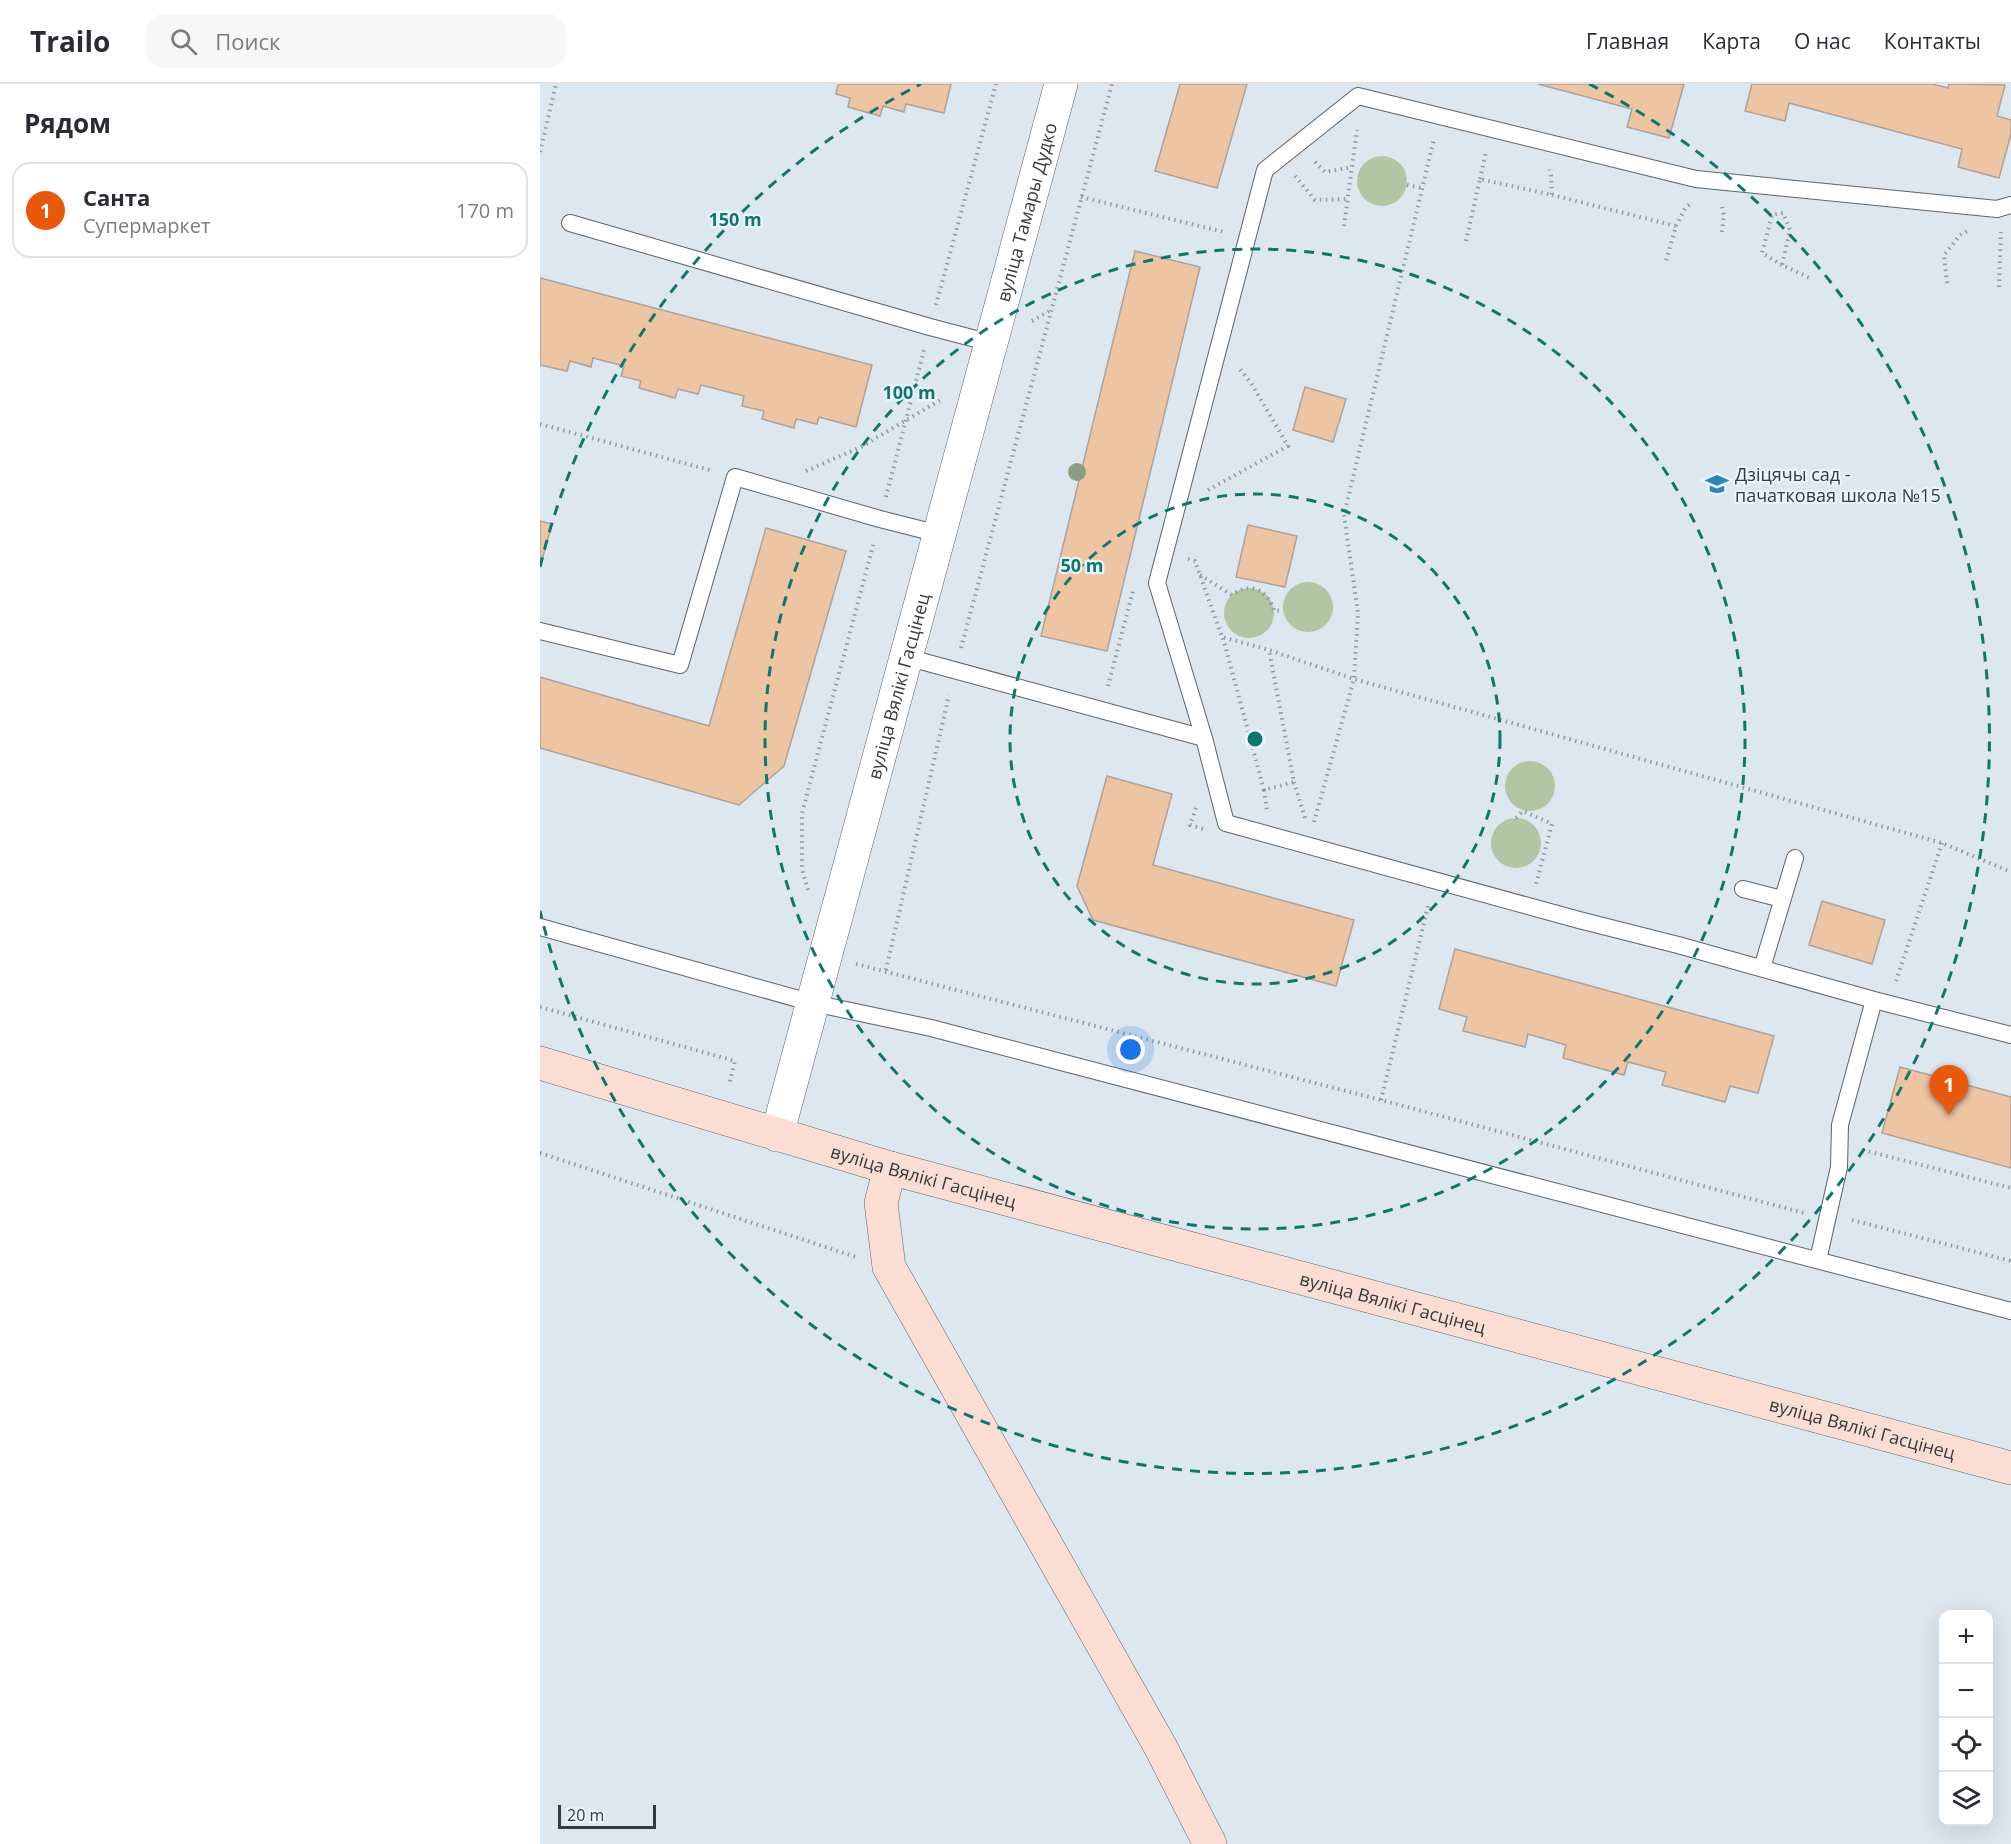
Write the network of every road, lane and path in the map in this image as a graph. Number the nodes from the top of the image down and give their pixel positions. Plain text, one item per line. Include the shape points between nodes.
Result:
1 (556, 84) edge
2 (996, 84) edge
3 (1061, 84) edge
4 (1112, 84) edge
5 (1359, 90) edge
6 (1357, 123) dead end
7 (1435, 136) dead end
8 (1487, 148) dead end
9 (540, 152) edge
10 (1313, 159) dead end
11 (1546, 161) dead end
12 (1352, 167) junction
13 (1289, 169) dead end
14 (1480, 179) junction
15 (1407, 185) dead end
16 (1422, 188) junction
17 (1552, 195) junction
18 (1081, 197) junction
19 (1347, 199) junction
20 (1720, 200) dead end
21 (1694, 201) dead end
22 (2011, 205) edge
23 (570, 223) dead end
24 (1344, 226) dead end
25 (1676, 226) junction
26 (1971, 229) dead end
27 (1991, 229) dead end
28 (1722, 232) dead end
29 (1232, 234) dead end
30 (1466, 241) dead end
31 (1666, 261) dead end
32 (1782, 265) junction
33 (1810, 278) dead end
34 (1947, 283) dead end
35 (1999, 287) dead end
36 (930, 327) junction
37 (1220, 343) junction
38 (987, 358) junction
39 (906, 421) junction
40 (540, 424) edge
41 (735, 477) junction
42 (770, 487) junction
43 (1177, 507) junction
44 (880, 519) junction
45 (939, 534) junction
46 (1165, 553) junction
47 (1200, 574) junction
48 (1136, 582) dead end
49 (1283, 610) dead end
50 (540, 631) edge
51 (1222, 637) junction
52 (1269, 650) junction
53 (906, 657) junction
54 (955, 671) junction
55 (1354, 679) junction
56 (1106, 692) dead end
57 (1204, 738) junction
58 (1294, 782) junction
59 (1516, 818) dead end
60 (1309, 840) junction
61 (1942, 843) junction
62 (1795, 858) dead end
63 (2011, 872) edge
64 (1743, 889) dead end
65 (808, 891) dead end
66 (1432, 893) dead end
67 (1782, 899) junction
68 (1530, 906) junction
69 (540, 927) edge
70 (825, 956) junction
71 (1762, 968) junction
72 (886, 970) junction
73 (1881, 1002) junction
74 (813, 1003) junction
75 (540, 1007) edge
76 (2011, 1035) edge
77 (540, 1063) edge
78 (730, 1082) dead end
79 (1381, 1100) junction
80 (777, 1135) junction
81 (1854, 1148) dead end
82 (540, 1153) edge
83 (890, 1168) junction
84 (2011, 1188) edge
85 (1829, 1214) junction
86 (1818, 1260) junction
87 (2011, 1261) edge
88 (889, 1267) junction
89 (2011, 1311) edge
90 (2011, 1468) edge
91 (1210, 1844) edge

1 - 9 path
2 - 36 path
3 - 38 street, вуліца Тамары Дудко
4 - 18 path
5 - 22 lane via 1696,179 1998,210
5 - 37 lane via 1266,170
6 - 12 path
7 - 16 path
8 - 14 path
10 - 12 path via 1325,172
11 - 17 path
12 - 19 path
13 - 19 path via 1315,200
14 - 17 path
14 - 30 path
15 - 16 path
16 - 55 path via 1344,515 1358,613
17 - 25 path
18 - 29 path
18 - 54 path
19 - 24 path
20 - 28 path via 1724,215
21 - 25 path
23 - 36 lane
25 - 31 path
26 - 34 path via 1960,235 1944,255
27 - 35 path via 2002,229
32 - 32 path via 1790,230 1783,213 1772,215 1762,253
32 - 33 path
36 - 38 lane
36 - 39 path
37 - 43 lane
37 - 43 path via 1251,384 1288,446
38 - 39 path
38 - 45 street, вуліца Вялікі Гасцінец
39 - 42 path via 861,447
39 - 44 path
40 - 41 path
41 - 42 lane
41 - 50 lane via 680,665
42 - 44 lane
43 - 46 lane
44 - 45 lane
44 - 65 path via 801,813 802,869
45 - 53 street, вуліца Вялікі Гасцінец
46 - 47 path via 1195,561
46 - 57 lane via 1157,583
47 - 49 path via 1232,595 1245,588 1260,590 1274,611
47 - 51 path
48 - 56 path
51 - 52 path
51 - 58 path via 1264,790
52 - 55 path
52 - 58 path
53 - 54 lane
53 - 70 street, вуліца Вялікі Гасцінец
54 - 57 lane
54 - 72 path
55 - 60 path
55 - 61 path
57 - 60 lane via 1226,823
58 - 60 path
59 - 68 path via 1523,811 1552,824
60 - 68 lane
61 - 63 path
61 - 73 path
62 - 67 lane
64 - 67 lane
66 - 79 path
67 - 71 lane
68 - 71 lane
69 - 74 lane
70 - 72 path
70 - 74 street, вуліца Вялікі Гасцінец
71 - 73 lane
72 - 79 path
73 - 76 lane
73 - 85 lane via 1840,1125 1839,1167
74 - 80 street, вуліца Вялікі Гасцінец
74 - 86 lane via 931,1028
75 - 78 path via 735,1061
77 - 80 main road, вуліца Вялікі Гасцінец
79 - 85 path via 1814,1215
80 - 83 main road, вуліца Вялікі Гасцінец
81 - 84 path
82 - 88 path
83 - 88 main road via 881,1203
83 - 90 main road, вуліца Вялікі Гасцінец
85 - 86 lane
85 - 87 path
86 - 89 lane
88 - 91 main road via 1160,1746

